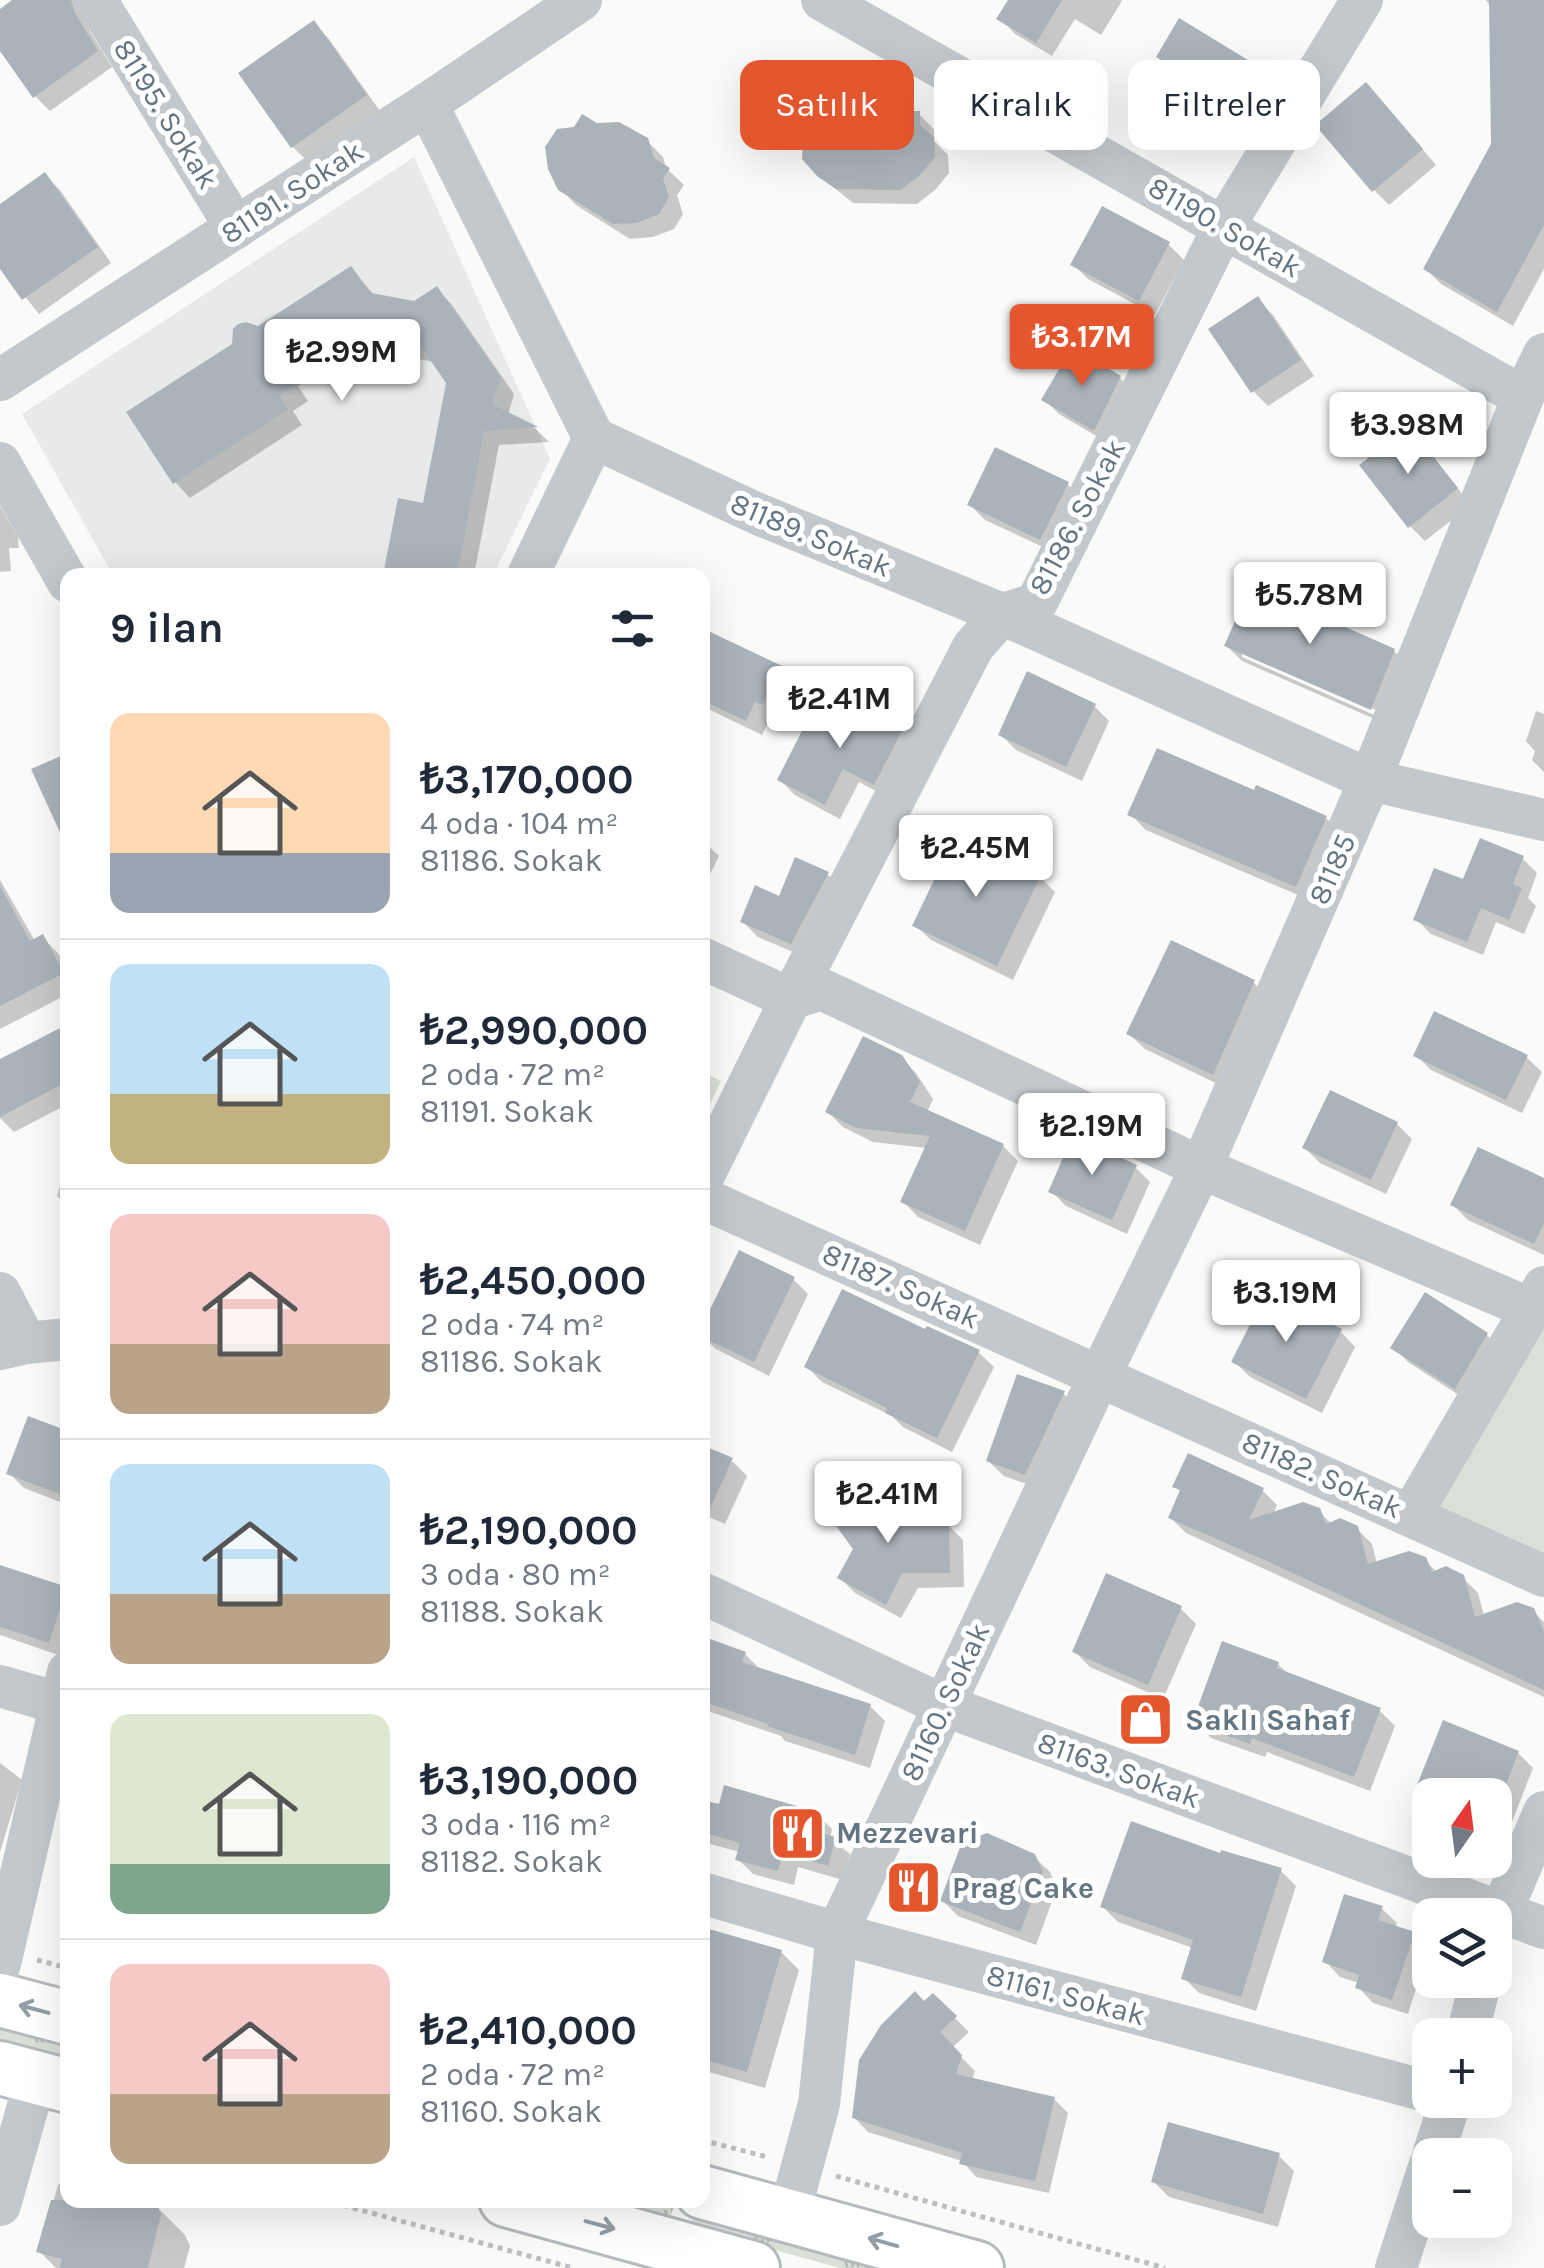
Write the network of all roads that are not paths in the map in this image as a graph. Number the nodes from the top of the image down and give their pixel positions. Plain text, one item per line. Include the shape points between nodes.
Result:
1 (96, 0) edge
2 (581, 0) edge
3 (1362, 0) edge
4 (834, 3) edge
5 (427, 104) junction
6 (1224, 226) junction
7 (236, 228) junction
8 (1544, 354) edge
9 (0, 380) edge
10 (1523, 397) junction
11 (594, 438) junction
12 (0, 463) edge
13 (60, 568) edge
14 (531, 568) edge
15 (1002, 614) junction
16 (1370, 780) junction
17 (1544, 820) edge
18 (710, 962) edge
19 (791, 999) junction
20 (710, 1163) edge
21 (1202, 1166) junction
22 (710, 1202) edge
23 (0, 1293) edge
24 (1537, 1298) edge
25 (31, 1344) edge
26 (1100, 1375) junction
27 (1411, 1515) junction
28 (1544, 1576) edge
29 (710, 1596) edge
30 (0, 1686) edge
31 (60, 1694) edge
32 (943, 1705) junction
33 (60, 1717) edge
34 (1544, 1812) edge
35 (710, 1894) edge
36 (1440, 1898) edge
37 (1507, 1898) edge
38 (1512, 1923) edge
39 (1544, 1928) edge
40 (838, 1933) junction
41 (17, 1962) edge
42 (0, 2000) edge
43 (60, 2016) edge
44 (35, 2077) edge
45 (1412, 2087) edge
46 (710, 2194) edge
47 (0, 2205) edge
48 (535, 2208) edge
49 (789, 2215) junction
50 (1412, 2219) edge
51 (753, 2268) edge
52 (977, 2268) edge
53 (1396, 2268) edge

1 - 7 street, 81195. Sokak
2 - 5 street, 81191. Sokak
3 - 6 street, 81186. Sokak
4 - 6 street, 81190. Sokak
5 - 7 street, 81191. Sokak
5 - 11 street
6 - 10 street, 81190. Sokak
6 - 15 street, 81186. Sokak via 1036,604
7 - 9 street, 81191. Sokak
8 - 10 street, 81185
10 - 16 street, 81185
11 - 14 street
11 - 15 street, 81189. Sokak
12 - 13 street
15 - 16 street, 81189. Sokak
15 - 19 street, 81186. Sokak via 974,648
16 - 17 street, 81189. Sokak
16 - 21 street, 81185
18 - 19 street
19 - 20 street, 81186. Sokak
19 - 21 street via 821,989
21 - 24 street
21 - 26 street, 81185
22 - 26 street, 81187. Sokak
23 - 25 street
24 - 27 street
26 - 27 street, 81182. Sokak
26 - 32 street, 81160. Sokak
27 - 28 street, 81182. Sokak
29 - 32 street, 81163. Sokak
30 - 31 street
32 - 36 street, 81163. Sokak
32 - 40 street, 81160. Sokak
33 - 41 street
34 - 37 street
35 - 40 street, 81161. Sokak
38 - 39 street, 81163. Sokak
40 - 45 street, 81161. Sokak
40 - 49 street, 81160. Sokak via 820,2104
43 -> 42 main road
44 - 47 street
46 - 49 main road
48 -> 51 main road
52 -> 49 main road
50 - 53 street

